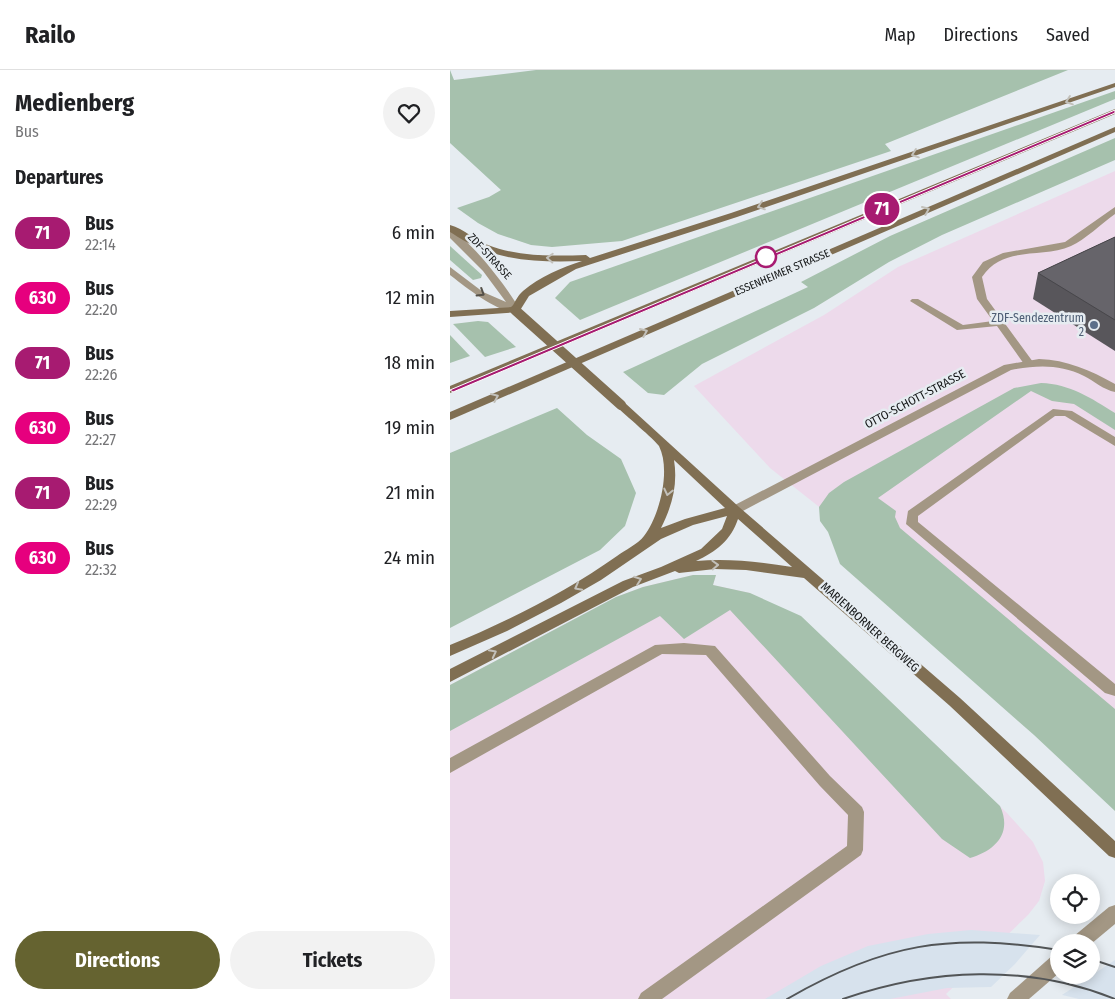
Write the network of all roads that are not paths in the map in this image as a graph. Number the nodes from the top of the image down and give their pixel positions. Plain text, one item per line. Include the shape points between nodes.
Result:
1 (1115, 85) edge
2 (1115, 111) edge
3 (1115, 130) edge
4 (1115, 210) edge
5 (450, 228) edge
6 (450, 232) edge
7 (598, 258) junction
8 (450, 270) edge
9 (915, 301) dead end
10 (515, 310) junction
11 (450, 314) edge
12 (998, 323) junction
13 (1028, 362) junction
14 (1115, 389) edge
15 (450, 390) edge
16 (450, 416) edge
17 (1115, 442) edge
18 (663, 444) junction
19 (735, 510) junction
20 (648, 541) junction
21 (666, 570) junction
22 (811, 575) junction
23 (450, 651) edge
24 (450, 676) edge
25 (1115, 690) edge
26 (450, 766) edge
27 (1115, 851) edge
28 (1115, 912) edge
29 (1089, 934) edge
30 (1050, 969) edge
31 (647, 999) edge
32 (1016, 999) edge

1 -> 7 main road
2 - 15 main road, ESSENHEIMER STRASSE
16 -> 3 main road, ESSENHEIMER STRASSE
4 - 12 street via 1068,244 1006,255 986,264 977,277 982,299
7 -> 5 main road via 537,258 506,253 484,247
6 - 10 street, ZDF-STRASSE via 495,277
7 - 10 main road via 540,284 526,294
8 -> 10 street via 480,294
9 - 12 street via 961,328
10 - 11 main road
10 - 18 main road, MARIENBORNER BERGWEG, bridge
12 - 13 street
13 - 14 street, OTTO-SCHOTT-STRASSE via 1069,365
13 - 19 street, OTTO-SCHOTT-STRASSE via 1008,367
17 - 25 street via 1068,413 1053,412 912,514 912,524
18 - 19 main road, MARIENBORNER BERGWEG
18 -> 20 main road via 670,460 670,485 659,522
19 - 20 main road via 697,518
19 - 21 main road via 728,531 721,539 705,552
19 - 22 main road, MARIENBORNER BERGWEG
20 -> 23 main road via 590,580
21 -> 22 main road via 723,564
24 -> 21 main road via 628,584
22 - 27 main road, MARIENBORNER BERGWEG via 955,702
26 - 31 street via 660,650 693,648 710,650 856,812 855,850
28 - 29 street
30 - 32 street

